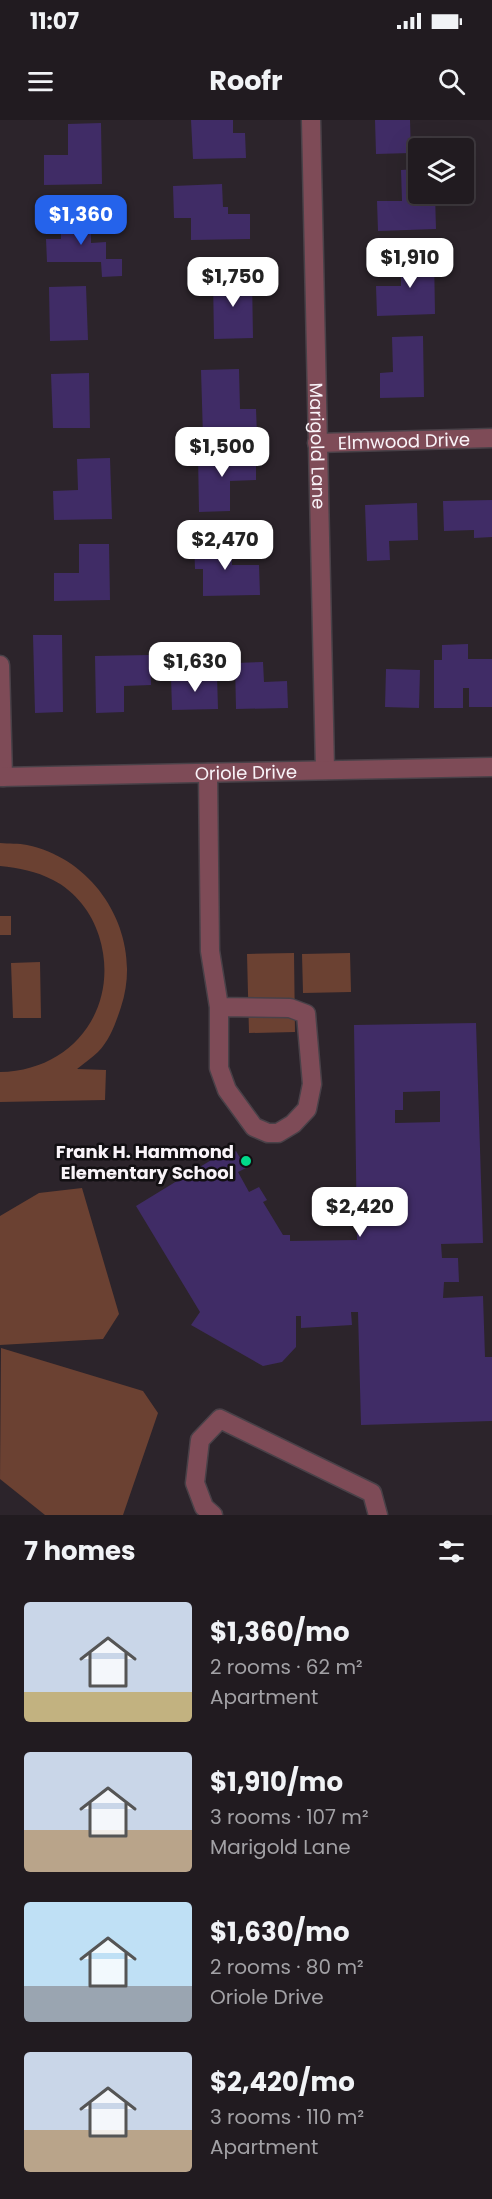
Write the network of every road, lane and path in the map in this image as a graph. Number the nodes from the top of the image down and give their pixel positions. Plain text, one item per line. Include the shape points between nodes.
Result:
1 (311, 120) edge
2 (492, 438) edge
3 (317, 443) junction
4 (0, 665) edge
5 (492, 767) edge
6 (325, 770) junction
7 (208, 773) junction
8 (2, 777) edge
9 (219, 1007) junction
10 (213, 1515) edge
11 (378, 1515) edge

1 - 3 street, Marigold Lane
2 - 3 street, Elmwood Drive
3 - 6 street, Marigold Lane
4 - 8 street
5 - 6 street, Oriole Drive
6 - 7 street, Oriole Drive
7 - 8 street, Oriole Drive
7 - 9 street via 210,951
9 - 9 street via 219,1068 227,1090 254,1127 279,1133 307,1109 312,1084 306,1014 290,1008
10 - 11 street via 204,1507 195,1483 200,1440 220,1419 372,1493

